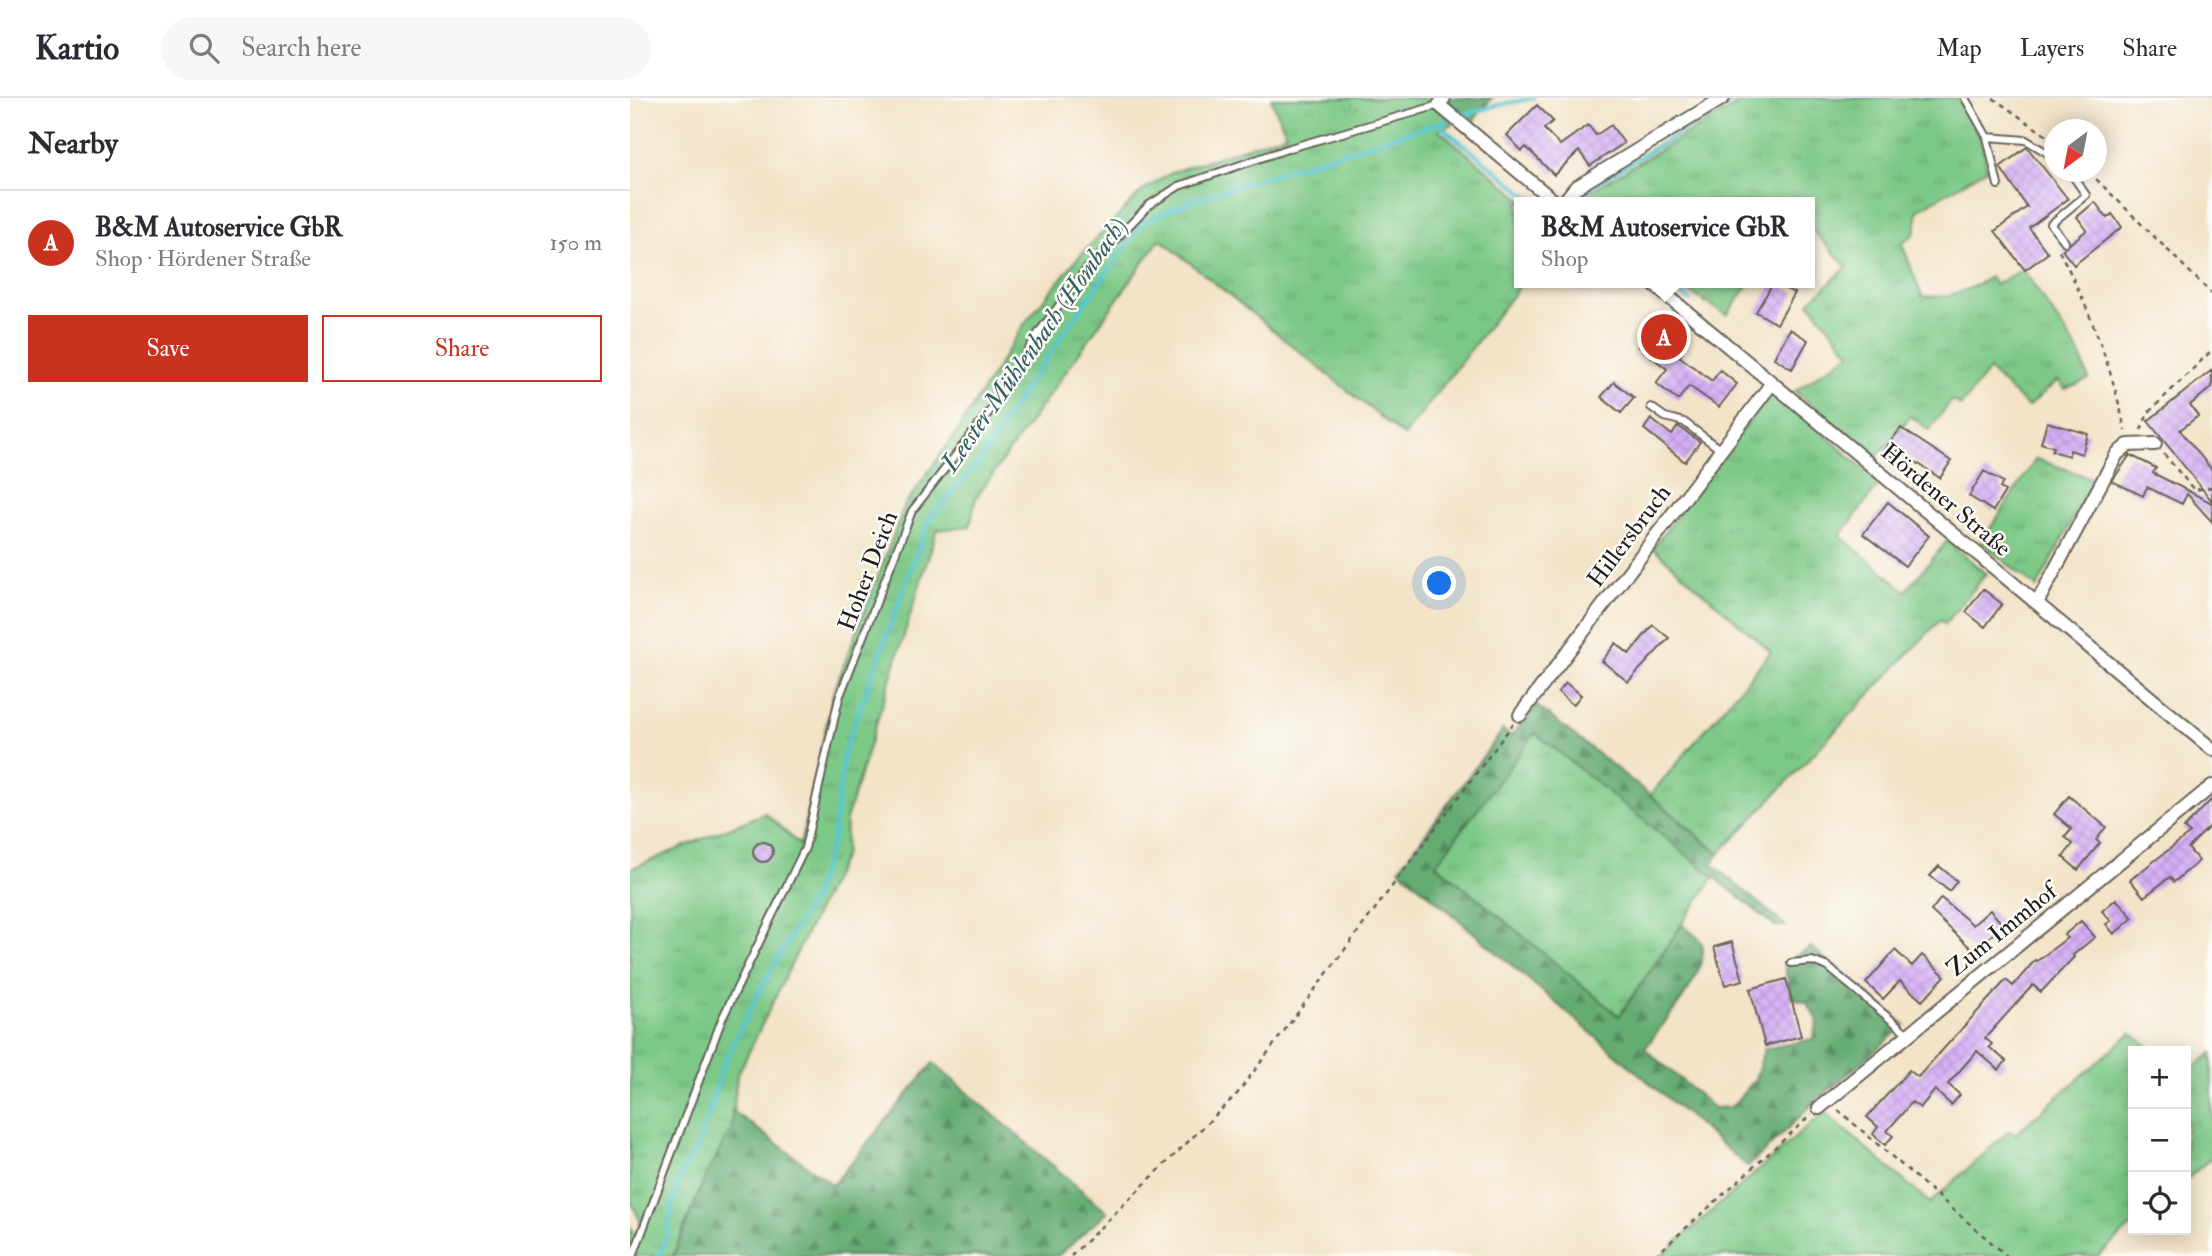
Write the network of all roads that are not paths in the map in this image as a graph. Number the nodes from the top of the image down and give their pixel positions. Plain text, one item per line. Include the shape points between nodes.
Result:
1 (1723, 98) edge
2 (1965, 98) edge
3 (1444, 106) edge
4 (1987, 136) junction
5 (2044, 151) edge
6 (2077, 182) edge
7 (1998, 185) dead end
8 (1549, 197) edge
9 (1568, 197) edge
10 (2065, 242) road end
11 (1658, 288) edge
12 (1772, 383) junction
13 (1651, 407) dead end
14 (2155, 444) road end
15 (1721, 450) junction
16 (2037, 603) junction
17 (1520, 715) road end
18 (2212, 749) edge
19 (2212, 786) edge
20 (1791, 963) dead end
21 (1908, 1034) junction
22 (1823, 1104) road end
23 (633, 1256) edge

1 - 9 street via 1575,188
2 - 4 lane
3 - 8 street
3 - 23 lane, Hoher Deich via 1290,148 1179,186 1149,205 1086,270 1039,332 986,417 912,510 839,698 805,848 722,1019
4 - 5 lane via 2026,140
4 - 7 lane
6 - 10 lane via 2086,195 2051,224
11 - 12 street, Hördener Straße
12 - 15 street, Hillersbruch
12 - 16 street, Hördener Straße
13 - 15 lane via 1684,422
14 - 16 street via 2133,444 2117,454
15 - 17 street, Hillersbruch
16 - 18 street, Hördener Straße
19 - 21 street, Zum Immhof
20 - 21 lane via 1812,961 1828,967
21 - 22 street, Zum Immhof

